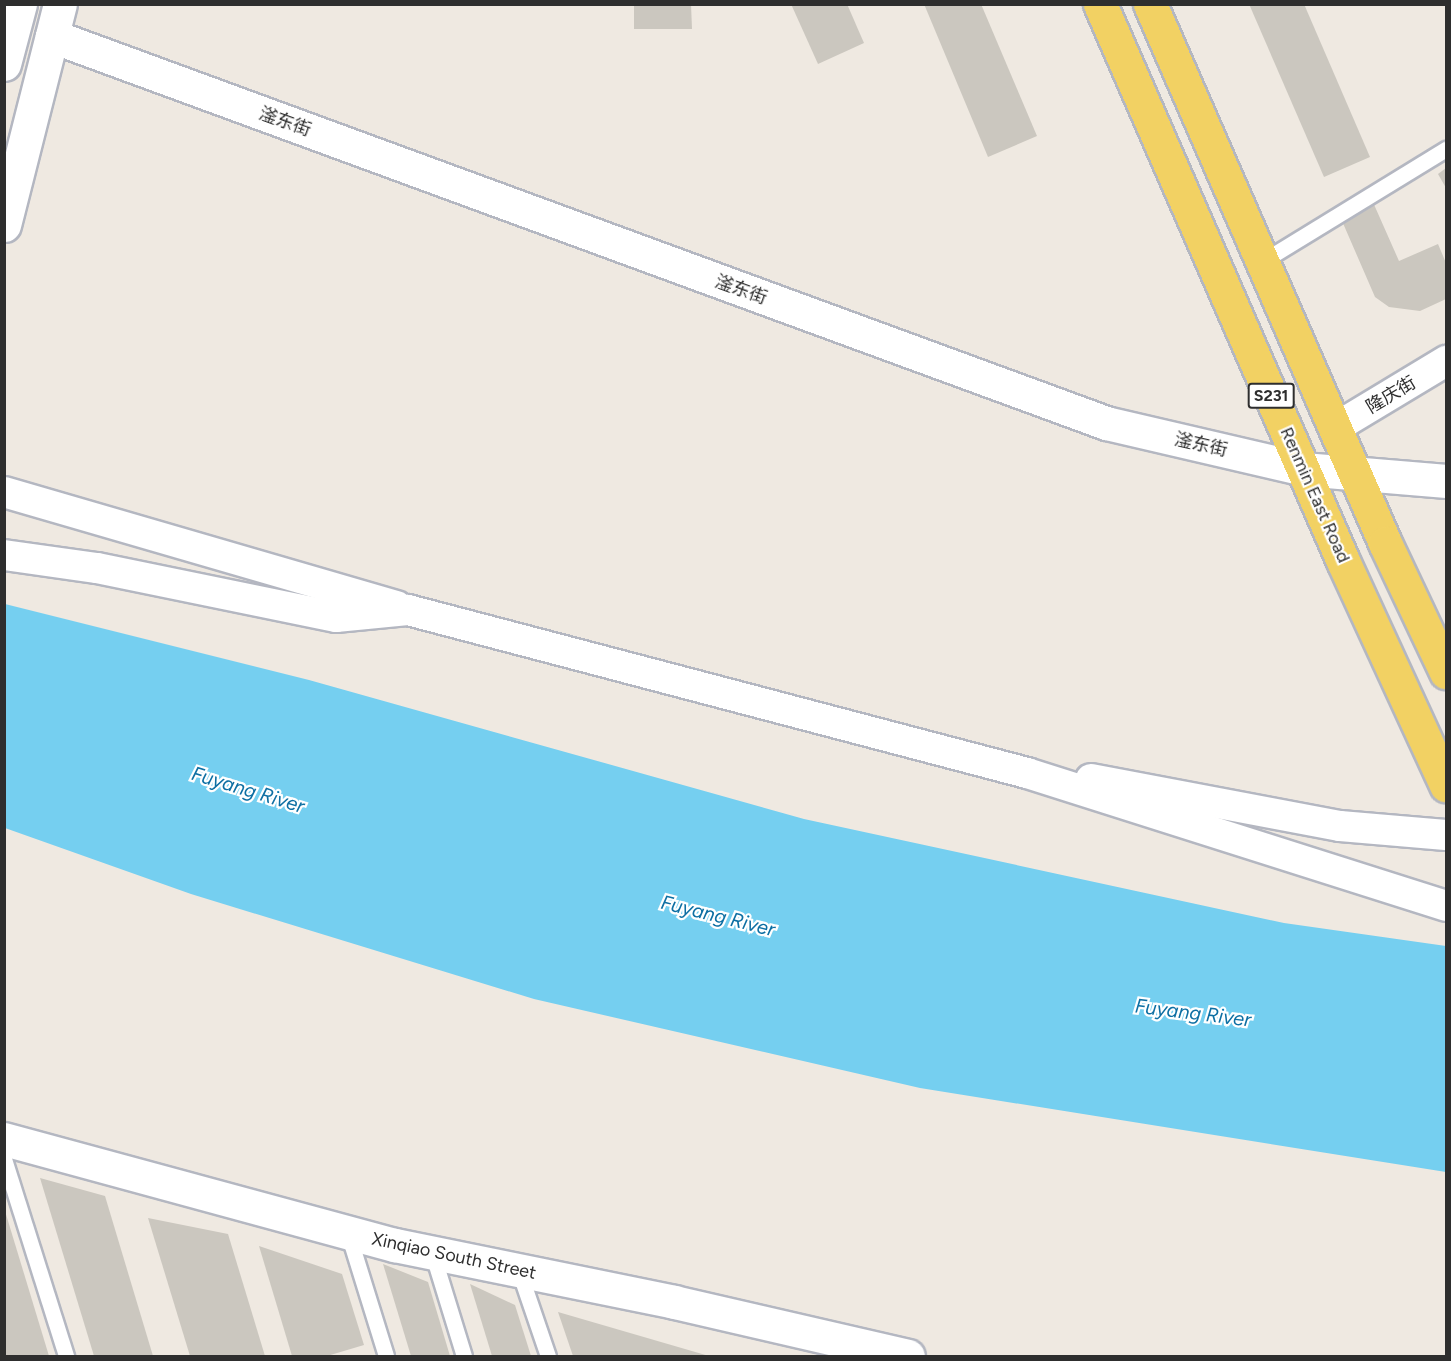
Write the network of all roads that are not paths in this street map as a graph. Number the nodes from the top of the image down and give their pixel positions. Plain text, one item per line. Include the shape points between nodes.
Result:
1 (60, 4) edge
2 (1100, 4) edge
3 (1150, 4) edge
4 (15, 8) edge
5 (52, 36) junction
6 (4, 64) edge
7 (1446, 149) edge
8 (4, 225) edge
9 (1263, 261) junction
10 (1446, 361) edge
11 (1335, 428) junction
12 (1303, 469) junction
13 (1356, 473) junction
14 (1446, 481) edge
15 (4, 492) edge
16 (4, 555) edge
17 (408, 610) junction
18 (1446, 672) edge
19 (1027, 773) junction
20 (1446, 785) edge
21 (1446, 835) edge
22 (1446, 906) edge
23 (4, 1139) edge
24 (4, 1159) edge
25 (348, 1232) junction
26 (432, 1252) junction
27 (519, 1270) junction
28 (66, 1356) edge
29 (386, 1356) edge
30 (464, 1356) edge
31 (548, 1356) edge
32 (908, 1356) edge

1 - 5 street
2 - 12 main road, Renmin East Road / S231
3 - 9 main road, S231
4 - 6 street
5 - 8 street
5 - 12 street, 滏东街 via 1106,423
7 - 9 lane
9 - 11 main road, S231
10 - 11 street, 隆庆街
11 - 13 main road, S231
12 - 13 street, 滏东街
12 - 20 main road, Renmin East Road / S231
13 - 14 street, 滏东街
13 - 18 main road, S231
15 - 17 street
16 - 17 street via 97,568 336,617
17 - 19 street
19 - 21 street via 1110,781 1340,826
19 - 22 street
23 - 25 street, Xinqiao South Street
24 - 28 lane
25 - 26 street, Xinqiao South Street
25 - 29 lane
26 - 27 street, Xinqiao South Street
26 - 30 lane
27 - 31 lane
27 - 32 street, Xinqiao South Street

